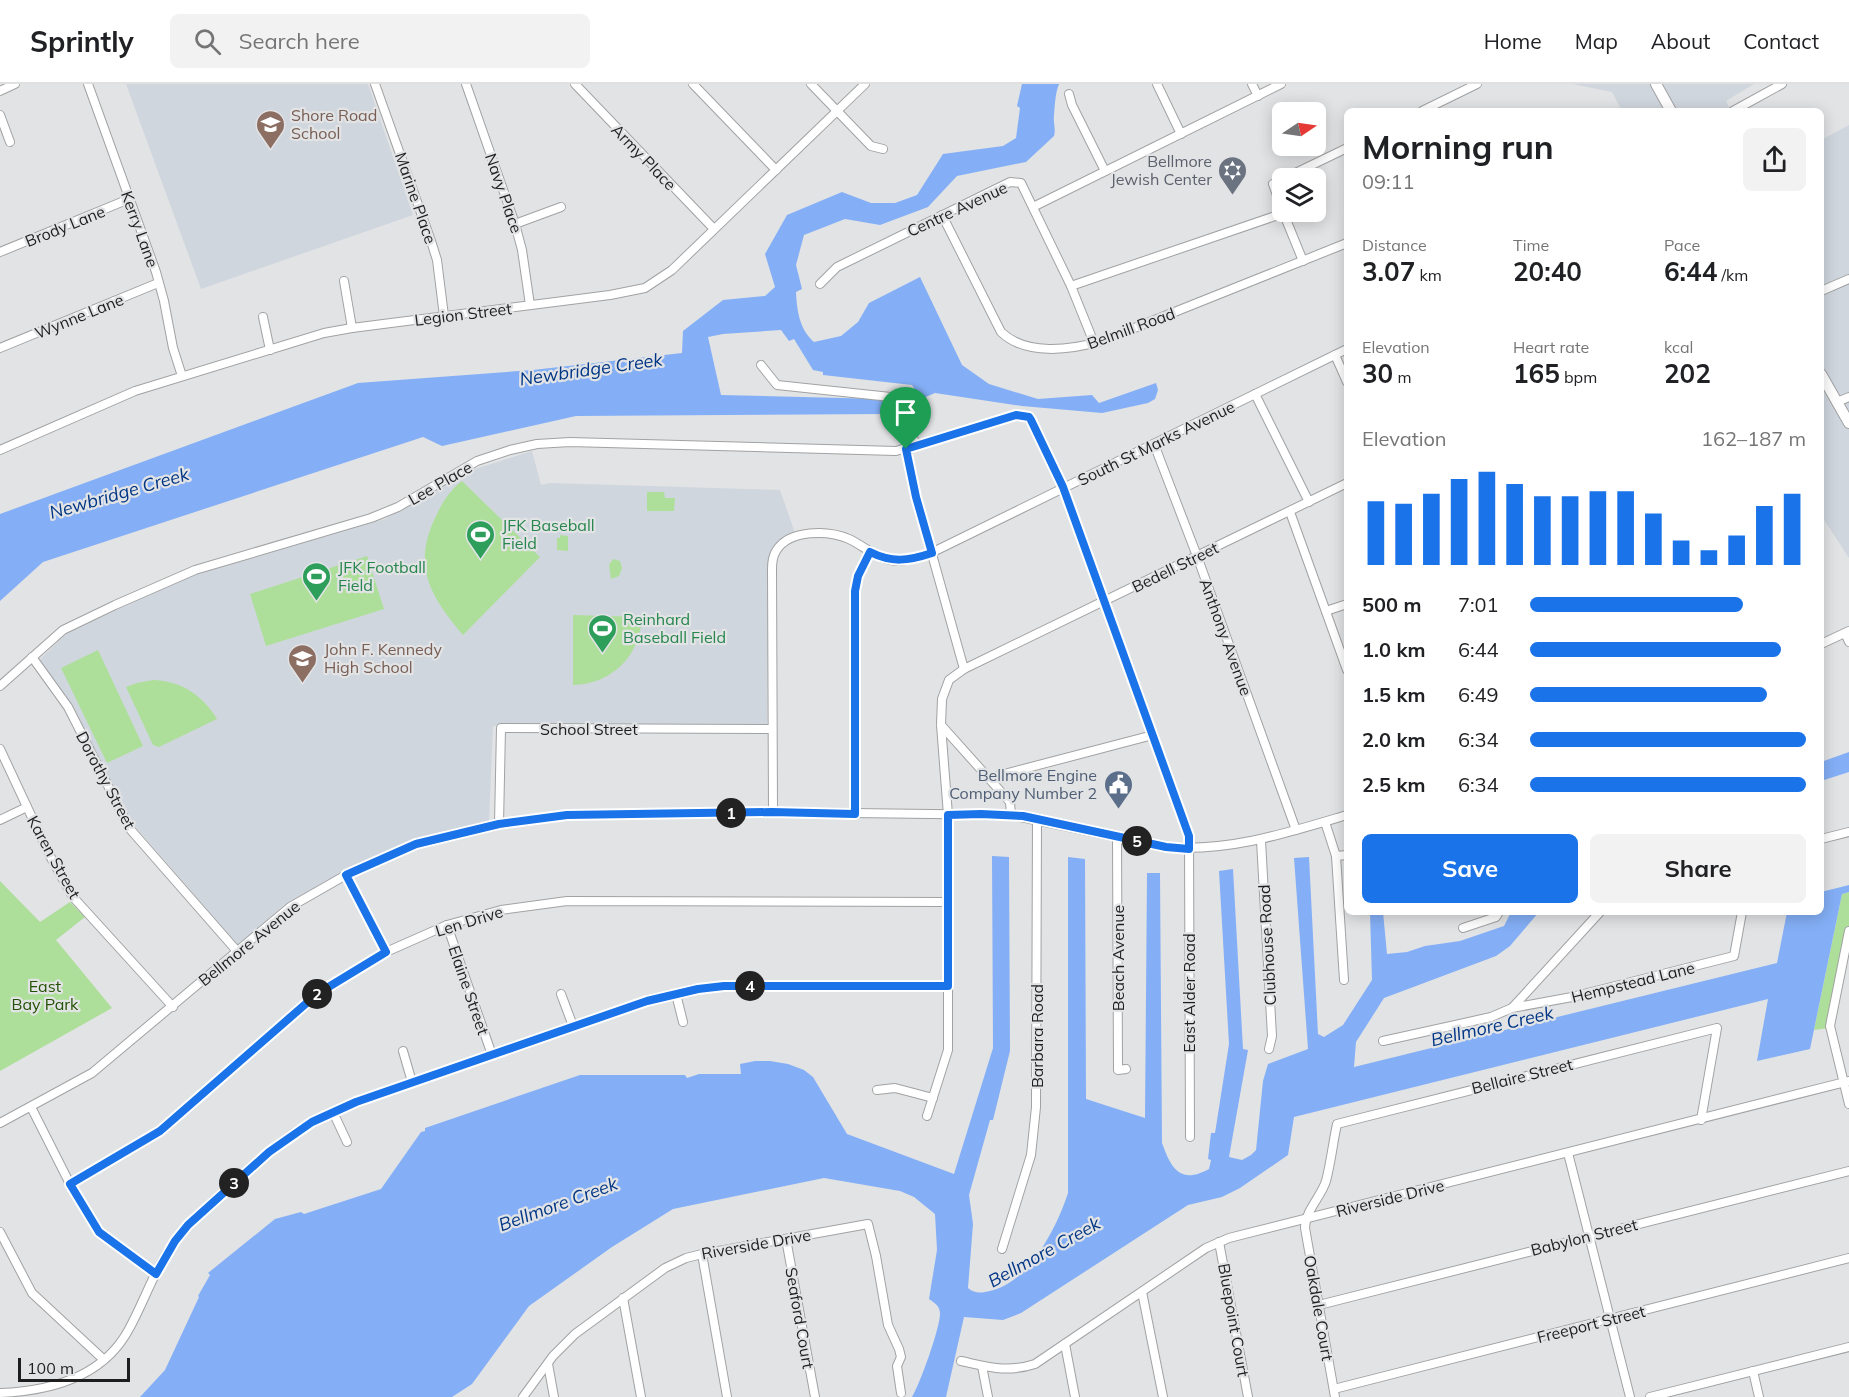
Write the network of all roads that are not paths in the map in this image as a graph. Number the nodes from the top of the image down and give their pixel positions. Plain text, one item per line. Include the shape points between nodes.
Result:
1 (15, 84) edge
2 (88, 84) edge
3 (375, 84) edge
4 (466, 84) edge
5 (575, 84) edge
6 (693, 84) edge
7 (811, 84) edge
8 (865, 84) edge
9 (1157, 84) edge
10 (1252, 84) edge
11 (1281, 84) edge
12 (1477, 84) edge
13 (1656, 84) edge
14 (1782, 84) edge
15 (0, 91) edge
16 (1069, 94) dead end
17 (1258, 96) junction
18 (1428, 108) edge
19 (1669, 108) edge
20 (1738, 108) edge
21 (837, 111) junction
22 (0, 115) edge
23 (1181, 134) junction
24 (10, 142) dead end
25 (883, 149) dead end
26 (1344, 149) edge
27 (1306, 168) edge
28 (776, 170) junction
29 (1105, 171) junction
30 (129, 199) junction
31 (561, 207) dead end
32 (1033, 207) junction
33 (942, 215) junction
34 (1272, 215) edge
35 (1287, 222) edge
36 (515, 224) junction
37 (714, 229) junction
38 (1344, 244) edge
39 (0, 252) edge
40 (1303, 261) junction
41 (1849, 279) edge
42 (344, 281) dead end
43 (158, 283) junction
44 (820, 284) dead end
45 (1071, 286) junction
46 (1824, 290) edge
47 (530, 305) junction
48 (444, 316) junction
49 (263, 317) dead end
50 (352, 328) junction
51 (1094, 343) junction
52 (0, 348) edge
53 (270, 350) junction
54 (1344, 352) edge
55 (1335, 356) junction
56 (761, 365) dead end
57 (182, 376) junction
58 (1344, 376) edge
59 (1824, 379) edge
60 (1255, 394) junction
61 (1849, 397) edge
62 (1837, 402) junction
63 (1849, 423) edge
64 (1154, 444) junction
65 (916, 446) junction
66 (906, 449) junction
67 (0, 450) edge
68 (1344, 484) edge
69 (1063, 487) junction
70 (1309, 502) junction
71 (1290, 512) junction
72 (870, 552) junction
73 (932, 553) junction
74 (1197, 556) junction
75 (1104, 601) junction
76 (1344, 605) edge
77 (1326, 611) junction
78 (1847, 632) edge
79 (1824, 642) edge
80 (1849, 642) edge
81 (32, 657) junction
82 (1344, 662) edge
83 (964, 669) junction
84 (0, 686) edge
85 (941, 724) junction
86 (772, 729) junction
87 (1153, 735) junction
88 (0, 749) edge
89 (989, 778) junction
90 (27, 807) junction
91 (772, 812) junction
92 (855, 814) junction
93 (948, 815) junction
94 (1011, 815) junction
95 (1344, 816) edge
96 (0, 820) edge
97 (1037, 820) junction
98 (1325, 822) junction
99 (499, 824) junction
100 (1296, 830) junction
101 (1849, 832) edge
102 (1117, 837) junction
103 (1824, 838) edge
104 (1261, 841) junction
105 (1189, 849) junction
106 (1344, 855) edge
107 (1336, 856) junction
108 (346, 875) junction
109 (948, 902) junction
110 (1497, 915) edge
111 (1597, 915) edge
112 (1741, 915) edge
113 (447, 925) junction
114 (1463, 928) dead end
115 (1849, 930) edge
116 (236, 950) junction
117 (386, 952) junction
118 (1344, 980) dead end
119 (948, 986) junction
120 (561, 994) dead end
121 (676, 994) junction
122 (173, 1007) junction
123 (1512, 1008) junction
124 (684, 1022) dead end
125 (573, 1026) junction
126 (1383, 1041) dead end
127 (1269, 1049) dead end
128 (403, 1051) dead end
129 (492, 1055) junction
130 (1126, 1070) dead end
131 (412, 1082) junction
132 (1846, 1082) edge
133 (876, 1090) dead end
134 (933, 1098) junction
135 (1849, 1104) edge
136 (31, 1107) junction
137 (333, 1112) junction
138 (927, 1116) dead end
139 (1701, 1120) junction
140 (0, 1123) edge
141 (1190, 1137) dead end
142 (347, 1142) dead end
143 (1568, 1153) junction
144 (1849, 1171) edge
145 (70, 1184) junction
146 (1305, 1220) junction
147 (0, 1232) edge
148 (1590, 1236) junction
149 (786, 1239) junction
150 (1219, 1242) junction
151 (1002, 1249) dead end
152 (702, 1254) junction
153 (1849, 1258) edge
154 (156, 1274) junction
155 (1143, 1292) junction
156 (623, 1298) junction
157 (1319, 1305) junction
158 (1610, 1319) junction
159 (1065, 1344) junction
160 (1849, 1347) edge
161 (103, 1359) junction
162 (962, 1361) dead end
163 (548, 1364) junction
164 (982, 1366) junction
165 (1752, 1371) junction
166 (0, 1393) edge
167 (901, 1393) dead end
168 (1334, 1393) edge
169 (523, 1397) edge
170 (554, 1397) edge
171 (641, 1397) edge
172 (727, 1397) edge
173 (814, 1397) edge
174 (988, 1397) edge
175 (1074, 1397) edge
176 (1162, 1397) edge
177 (1248, 1397) edge
178 (1630, 1397) edge
179 (1650, 1397) edge
180 (1759, 1397) edge

1 - 15 street
2 - 30 street, Kerry Lane
3 - 48 street, Marine Place via 431,241
4 - 36 street, Navy Place
5 - 37 street, Army Place
6 - 28 street
7 - 21 street
8 - 21 street, Legion Street
9 - 23 street
10 - 17 street
11 - 17 street
12 - 18 street
13 - 19 main road
14 - 20 street
16 - 29 street
17 - 23 street
21 - 25 street via 871,146
21 - 28 street, Legion Street
22 - 24 street
23 - 29 street
26 - 27 street
28 - 37 street, Legion Street
29 - 32 street
30 - 39 street, Brody Lane
30 - 43 street, Kerry Lane
31 - 36 street
32 - 33 street, Centre Avenue via 1021,183 1010,182
32 - 45 street, Centre Avenue
33 - 44 street, Centre Avenue via 837,267
33 - 51 street, Belmill Road via 996,324 1007,338 1043,348 1074,348
34 - 45 street
35 - 40 street
36 - 47 street, Navy Place
37 - 47 street, Legion Street via 672,270 645,288
38 - 40 street, Belmill Road
40 - 51 street, Belmill Road
41 - 46 street
42 - 50 street
43 - 52 street, Wynne Lane
43 - 57 street, Kerry Lane
45 - 51 street, Centre Avenue
47 - 48 street, Legion Street
48 - 50 street, Legion Street
49 - 53 street
50 - 53 street, Legion Street
53 - 57 street, Legion Street
54 - 55 street, South St Marks Avenue
55 - 58 street
55 - 60 street, South St Marks Avenue
56 - 65 street via 777,385 900,398
57 - 67 street, Legion Street via 135,391
59 - 62 main road
60 - 64 street, South St Marks Avenue
60 - 70 street
61 - 62 street
62 - 63 main road
64 - 69 street, South St Marks Avenue
64 - 74 street, Anthony Avenue
65 - 66 street, Lee Place
65 - 69 street, Lee Place via 1016,415 1029,417
66 - 73 street
66 - 81 street, Lee Place via 570,442 510,450 477,461 398,507 371,518 221,561 145,592 74,624
68 - 70 street, Bedell Street
69 - 73 street, South St Marks Avenue
69 - 75 street, East Alder Road
70 - 71 street, Bedell Street
71 - 74 street, Bedell Street
71 - 77 street
72 - 73 street, South St Marks Avenue via 898,561
72 - 86 street, South St Marks Avenue via 848,538 822,533 794,537 777,549 772,569
72 - 92 street via 855,591
73 - 83 street
74 - 75 street, Bedell Street
74 - 100 street, Anthony Avenue
75 - 83 street, Bedell Street
75 - 87 street, East Alder Road
76 - 77 street
77 - 82 street
78 - 79 street
78 - 80 street
81 - 84 street, Lee Place
81 - 116 street, Dorothy Street via 68,707 130,830
83 - 85 street, Bedell Street via 945,688
85 - 89 street
85 - 93 street, Bedell Street
86 - 91 street, South St Marks Avenue
86 - 99 street, School Street via 501,728
87 - 89 street
87 - 105 street, East Alder Road via 1189,836
88 - 90 street, Karen Street
89 - 94 street via 1010,802
90 - 96 street
90 - 122 street, Karen Street via 73,897
91 - 92 street, Bellmore Avenue
91 - 99 street, Bellmore Avenue via 567,815
92 - 93 street, Bellmore Avenue
93 - 94 street, Bellmore Avenue
93 - 109 street, Bedell Street
94 - 97 street, Bellmore Avenue
95 - 98 street, Bellmore Avenue
97 - 102 street, Bellmore Avenue
97 - 151 street, Barbara Road via 1036,1107 1031,1155
98 - 100 street, Bellmore Avenue
98 - 107 street
99 - 108 street, Bellmore Avenue via 416,844
100 - 104 street, Bellmore Avenue
101 - 103 street
102 - 105 street, Bellmore Avenue
102 - 130 street, Beach Avenue via 1118,1070
104 - 105 street, Bellmore Avenue
104 - 127 street, Clubhouse Road via 1272,1036
105 - 141 street, East Alder Road
106 - 107 street
107 - 118 street
108 - 116 street, Bellmore Avenue via 290,907
108 - 117 street
109 - 113 street, Len Drive via 567,901 501,910
109 - 119 street, Bedell Street
110 - 114 street
111 - 123 street
112 - 123 street, Hempstead Lane via 1734,956
113 - 117 street, Len Drive
113 - 129 street, Elaine Street
115 - 132 street via 1830,1026
116 - 122 street, Bellmore Avenue
117 - 145 street, Len Drive via 317,994 160,1131
119 - 121 street via 724,986
119 - 134 street, Bedell Street via 948,1050
120 - 125 street
121 - 124 street
121 - 125 street
122 - 136 street, Bellmore Avenue via 92,1073
123 - 126 street, Hempstead Lane via 1491,1017
125 - 129 street
128 - 131 street
129 - 131 street
131 - 137 street
132 - 135 street
132 - 139 street, Riverside Drive
133 - 134 street via 896,1088
134 - 138 street, Bedell Street
136 - 140 street, Bellmore Avenue
136 - 145 street
137 - 142 street
137 - 154 street via 269,1152 219,1196 175,1241
139 - 143 street, Riverside Drive
139 - 146 street, Bellaire Street via 1717,1028 1340,1122 1326,1181
143 - 146 street, Riverside Drive
143 - 148 street
144 - 148 street, Babylon Street
145 - 154 street via 99,1232
146 - 150 street, Riverside Drive
146 - 157 street, Oakdale Court
147 - 161 street via 32,1293
148 - 157 street, Babylon Street
148 - 158 street
149 - 152 street, Riverside Drive
149 - 167 street, Riverside Drive via 868,1224 888,1325 901,1357 897,1366
149 - 173 street, Seaford Court
150 - 155 street, Riverside Drive
150 - 177 street, Bluepoint Court
152 - 156 street, Riverside Drive via 665,1268
152 - 172 street
153 - 158 street, Freeport Street
154 - 161 street via 128,1332
155 - 159 street, Riverside Drive
155 - 176 street
156 - 163 street, Riverside Drive via 575,1334
156 - 171 street
157 - 168 street, Oakdale Court
158 - 168 street, Freeport Street
158 - 178 street
159 - 164 street, Riverside Drive via 1024,1368 1002,1370
159 - 175 street
160 - 165 street
161 - 166 street via 59,1386
162 - 164 street, Riverside Drive
163 - 169 street, Riverside Drive
163 - 170 street
164 - 174 street
165 - 179 street
165 - 180 street

